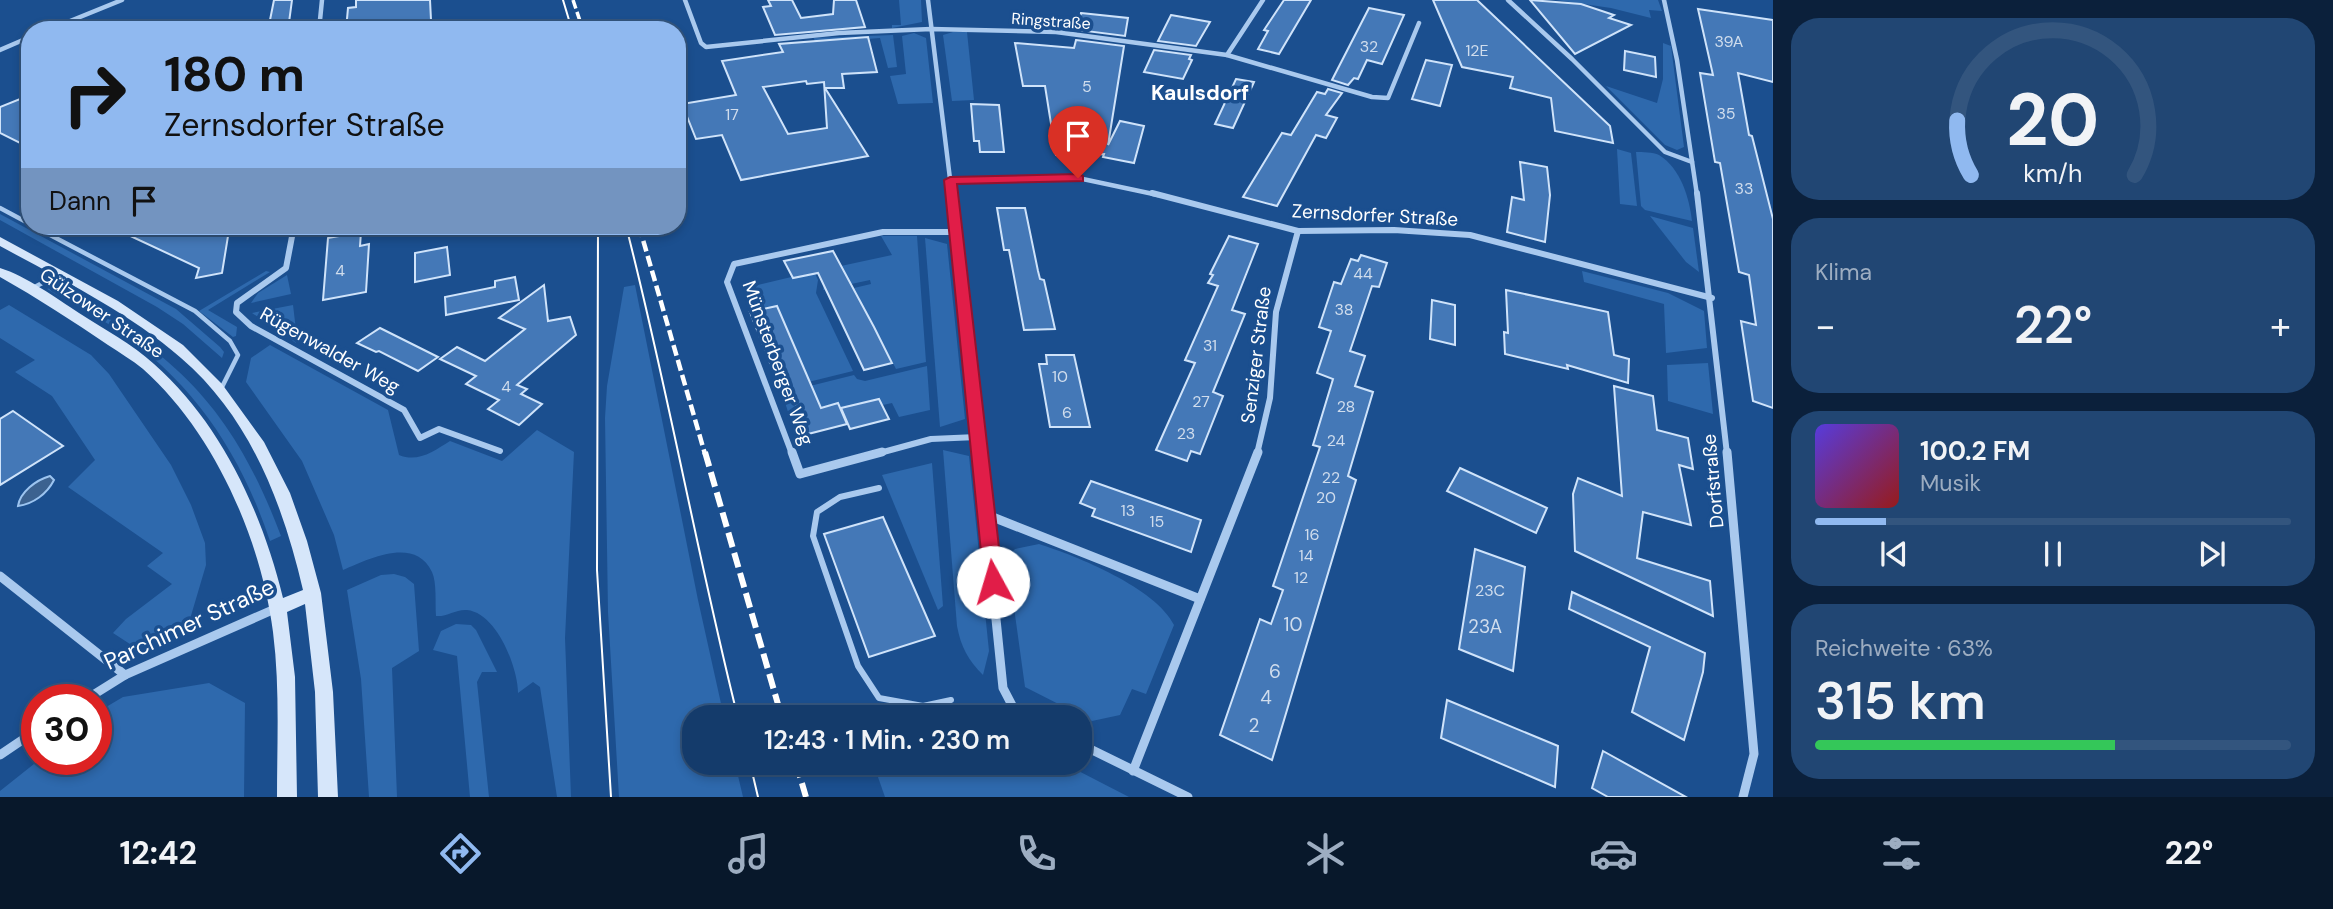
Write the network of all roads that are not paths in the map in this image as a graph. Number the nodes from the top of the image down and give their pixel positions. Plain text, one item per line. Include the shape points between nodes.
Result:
1 (122, 0) edge
2 (323, 0) edge
3 (685, 0) edge
4 (928, 0) edge
5 (1263, 0) edge
6 (1508, 0) edge
7 (1664, 0) edge
8 (70, 21) edge
9 (320, 21) edge
10 (1419, 23) dead end
11 (931, 29) junction
12 (21, 41) edge
13 (0, 50) edge
14 (1227, 55) junction
15 (1692, 162) junction
16 (950, 180) junction
17 (0, 208) edge
18 (21, 219) edge
19 (1298, 231) junction
20 (956, 232) junction
21 (51, 235) edge
22 (292, 235) edge
23 (0, 241) edge
24 (0, 272) edge
25 (60, 274) junction
26 (31, 289) junction
27 (1712, 298) junction
28 (220, 391) junction
29 (977, 437) junction
30 (500, 452) dead end
31 (879, 488) dead end
32 (985, 514) junction
33 (0, 576) edge
34 (313, 593) junction
35 (1200, 599) junction
36 (278, 608) junction
37 (125, 675) junction
38 (111, 684) edge
39 (951, 700) dead end
40 (1011, 705) edge
41 (21, 741) edge
42 (1092, 750) edge
43 (0, 755) edge
44 (1133, 771) junction
45 (287, 797) edge
46 (328, 797) edge
47 (1188, 797) edge
48 (1743, 797) edge

1 - 8 street
2 - 9 street
3 - 11 street, Ringstraße via 706,47
4 - 11 street
5 - 14 street
6 - 15 street via 1665,152
7 - 15 street, Dorfstraße via 1676,44
10 - 14 street, Ringstraße via 1388,98
11 - 14 street, Ringstraße via 1056,32
11 - 16 street
12 - 13 street
15 - 27 street, Dorfstraße
16 - 19 street, Zernsdorfer Straße via 1078,178
16 - 20 street
17 - 18 lane
19 - 27 street, Zernsdorfer Straße via 1470,235
19 - 35 street, Senziger Straße via 1276,312 1262,442
20 - 29 street
20 - 29 street, Münsterberger Weg via 883,232 734,264 727,282 800,474 931,439
21 - 28 lane via 195,311 230,341 237,355
22 - 30 street, Rügenwalder Weg via 286,268 240,301 236,312 251,326 404,410 420,438 439,429
23 - 25 main road, Gülzower Straße
24 - 26 main road, Gülzower Straße
25 - 26 lane
25 - 28 main road, Gülzower Straße via 180,348
26 - 36 main road, Gülzower Straße via 150,368 189,410 243,502 265,555
27 - 48 street, Dorfstraße via 1754,754
28 - 34 main road, Gülzower Straße via 252,432 278,480 301,540
29 - 32 street
31 - 39 lane via 840,497 817,512 813,536 858,666 879,698 923,706
32 - 35 street
32 - 40 street via 1003,688
33 - 37 street
34 - 36 main road, Parchimer Straße
34 - 46 main road, Gülzower Straße via 327,716
35 - 44 street, Senziger Straße
36 - 37 street, Parchimer Straße
36 - 45 main road, Gülzower Straße
37 - 38 street, Parchimer Straße
41 - 43 street
42 - 44 street
44 - 47 street

